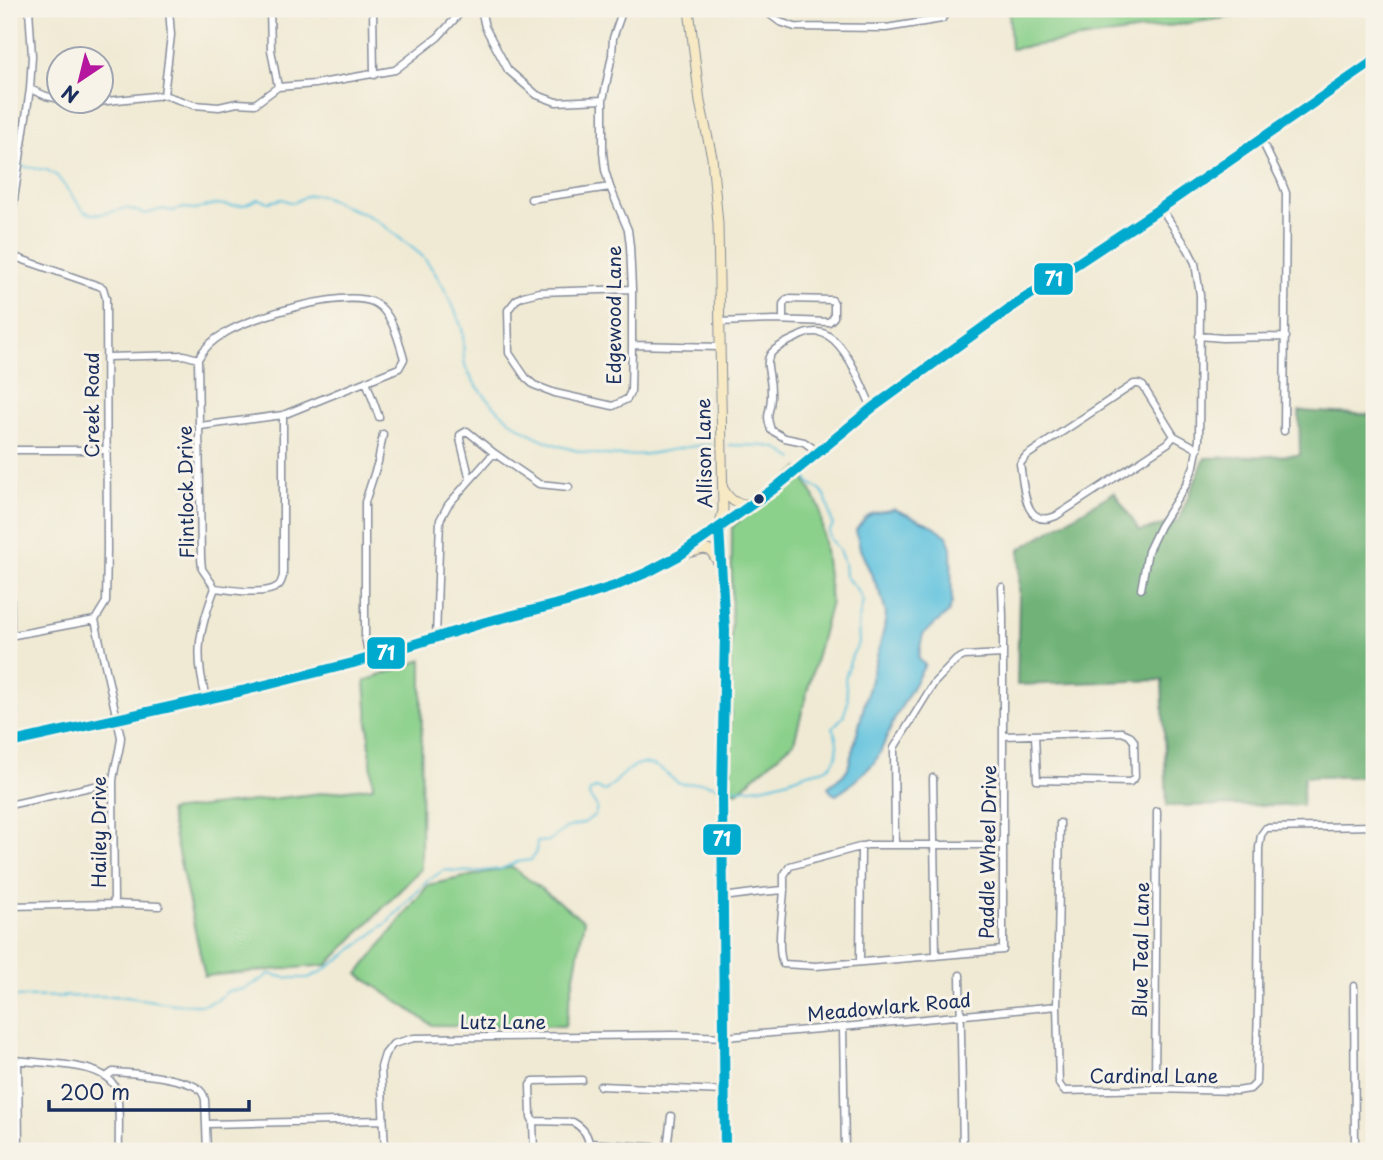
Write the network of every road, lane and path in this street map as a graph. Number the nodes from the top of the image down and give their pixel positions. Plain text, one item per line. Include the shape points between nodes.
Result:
1 (29, 9) edge
2 (169, 9) edge
3 (270, 9) edge
4 (373, 9) edge
5 (464, 9) edge
6 (481, 9) edge
7 (623, 9) edge
8 (689, 9) edge
9 (766, 9) edge
10 (949, 9) edge
11 (1374, 61) edge
12 (374, 75) junction
13 (278, 88) junction
14 (30, 89) junction
15 (164, 95) junction
16 (46, 96) edge
17 (116, 100) edge
18 (603, 100) junction
19 (1261, 139) junction
20 (610, 187) junction
21 (531, 199) dead end
22 (1161, 208) junction
23 (9, 234) edge
24 (9, 255) edge
25 (632, 289) junction
26 (783, 320) junction
27 (719, 322) junction
28 (1199, 336) junction
29 (1286, 337) junction
30 (632, 345) junction
31 (720, 347) junction
32 (107, 357) junction
33 (198, 359) junction
34 (366, 381) junction
35 (872, 408) junction
36 (283, 415) junction
37 (379, 417) dead end
38 (9, 423) edge
39 (200, 426) junction
40 (1284, 431) dead end
41 (383, 434) dead end
42 (1174, 436) junction
43 (1198, 449) junction
44 (9, 450) edge
45 (107, 450) junction
46 (818, 452) junction
47 (494, 453) junction
48 (722, 478) junction
49 (470, 480) junction
50 (569, 486) dead end
51 (757, 501) junction
52 (719, 528) junction
53 (680, 555) junction
54 (721, 568) junction
55 (1002, 587) dead end
56 (215, 588) junction
57 (1141, 589) dead end
58 (95, 620) junction
59 (10, 636) edge
60 (436, 638) junction
61 (1003, 654) junction
62 (369, 658) junction
63 (206, 698) junction
64 (116, 720) junction
65 (1035, 735) junction
66 (1004, 736) junction
67 (9, 743) edge
68 (933, 778) dead end
69 (113, 782) junction
70 (9, 805) edge
71 (1157, 811) dead end
72 (1060, 823) dead end
73 (1374, 826) edge
74 (895, 845) junction
75 (933, 845) junction
76 (1003, 845) junction
77 (861, 846) junction
78 (784, 890) junction
79 (723, 897) junction
80 (114, 904) junction
81 (9, 906) edge
82 (159, 906) dead end
83 (936, 956) junction
84 (860, 962) junction
85 (960, 975) dead end
86 (1354, 986) dead end
87 (1057, 1006) junction
88 (961, 1016) junction
89 (843, 1027) junction
90 (725, 1037) junction
91 (9, 1059) edge
92 (18, 1061) junction
93 (107, 1077) junction
94 (582, 1080) dead end
95 (600, 1086) dead end
96 (1155, 1089) junction
97 (724, 1091) junction
98 (671, 1116) dead end
99 (383, 1120) junction
100 (533, 1121) junction
101 (207, 1124) junction
102 (590, 1143) junction
103 (632, 1149) edge
104 (667, 1150) edge
105 (19, 1151) edge
106 (119, 1151) edge
107 (207, 1151) edge
108 (385, 1151) edge
109 (534, 1151) edge
110 (588, 1151) edge
111 (725, 1151) edge
112 (845, 1151) edge
113 (963, 1151) edge
114 (1355, 1151) edge

1 - 14 street
2 - 15 street via 172,35
3 - 13 street
4 - 12 street
5 - 12 street via 438,37 395,70
6 - 18 street via 485,27 508,70 537,95 556,102
7 - 18 street, Edgewood Lane via 613,38
8 - 27 main road, Allison Lane via 715,180
9 - 10 street via 780,22 795,27 886,28 933,22
11 - 19 main road
12 - 13 street
13 - 15 street via 255,104 219,107
14 - 16 street
14 - 23 street
15 - 17 street
18 - 20 street, Edgewood Lane via 603,152
19 - 22 main road
19 - 29 street via 1286,194
20 - 21 street
20 - 25 street, Edgewood Lane via 628,230
22 - 28 street via 1195,263
22 - 35 main road via 1010,308
24 - 32 street, Creek Road via 103,288
25 - 30 street, Edgewood Lane
25 - 30 street, Edgewood Lane via 539,292 516,300 508,310 509,354 526,378 534,385 595,403 613,406 627,399
26 - 26 street via 831,321 834,303 787,299
26 - 27 street
27 - 31 main road, Allison Lane
28 - 29 street
28 - 43 street
29 - 40 street
30 - 31 street
31 - 48 main road, Allison Lane
32 - 33 street via 184,355
32 - 45 street, Creek Road
33 - 34 street via 225,332 271,314 318,301 356,299 373,302 387,313 404,359 399,368
33 - 39 street, Flintlock Drive
34 - 36 street
34 - 37 street
35 - 46 main road
35 - 46 street via 852,364 828,335 807,333 774,349 766,364 771,430
36 - 39 street
36 - 56 street via 280,584 246,593
38 - 44 street
39 - 56 street, Flintlock Drive via 202,569
41 - 62 street via 365,502
42 - 42 street via 1048,520 1029,508 1020,464 1026,456 1134,384 1143,386
42 - 43 street
43 - 57 street via 1186,485 1149,551
44 - 45 street
44 - 59 street
45 - 58 street, Creek Road via 106,602
46 - 51 main road
47 - 49 street
47 - 49 street via 469,431 460,435
47 - 50 street via 539,484
48 - 51 main road via 729,499 737,504
48 - 52 main road, Allison Lane
49 - 60 street via 440,520
51 - 52 main road
52 - 53 main road
52 - 54 main road, Allison Lane
53 - 54 main road via 711,551
53 - 60 main road via 615,586
54 - 79 main road, Allison Lane via 725,631
55 - 61 street, Paddle Wheel Drive
56 - 63 street via 204,616 199,649
58 - 59 street
58 - 64 street, Hailey Drive
60 - 62 main road
61 - 66 street, Paddle Wheel Drive
61 - 74 street via 956,660 934,683 894,748
62 - 63 main road
63 - 64 main road
64 - 67 main road
64 - 69 street, Hailey Drive via 121,737
65 - 65 street via 1122,732 1134,741 1135,777 1130,782 1037,780
65 - 66 street
66 - 76 street, Paddle Wheel Drive
68 - 75 street
69 - 70 street
69 - 80 street, Hailey Drive
71 - 96 street, Blue Teal Lane
72 - 87 street, Cardinal Lane
73 - 96 street, Cardinal Lane via 1266,828 1259,841 1256,1083 1237,1091
74 - 75 street
74 - 77 street
75 - 76 street
75 - 83 street
76 - 83 street, Paddle Wheel Drive via 1003,950
77 - 78 street via 790,866 784,875
77 - 84 street
78 - 79 street
78 - 84 street, Paddle Wheel Drive via 783,964
79 - 90 main road, Allison Lane
80 - 81 street
80 - 82 street
83 - 84 street, Paddle Wheel Drive
85 - 88 street
86 - 114 street
87 - 88 street, Meadowlark Road
87 - 96 street, Cardinal Lane via 1062,1090
88 - 89 street, Meadowlark Road
88 - 113 street
89 - 90 street, Meadowlark Road
89 - 112 street
90 - 97 main road, Allison Lane
90 - 99 street, Lutz Lane via 414,1038 393,1044 385,1054 381,1068
91 - 92 street
92 - 93 street via 85,1068
92 - 105 street
93 - 101 street via 113,1072 141,1074 195,1087 204,1094
93 - 106 street via 118,1100
94 - 100 street via 531,1082
95 - 97 street
97 - 111 main road, Allison Lane
98 - 104 street
99 - 101 street
99 - 108 street, Lutz Lane
100 - 102 street via 573,1122
100 - 109 street
101 - 107 street
102 - 103 street
102 - 110 street
103 - 104 street

